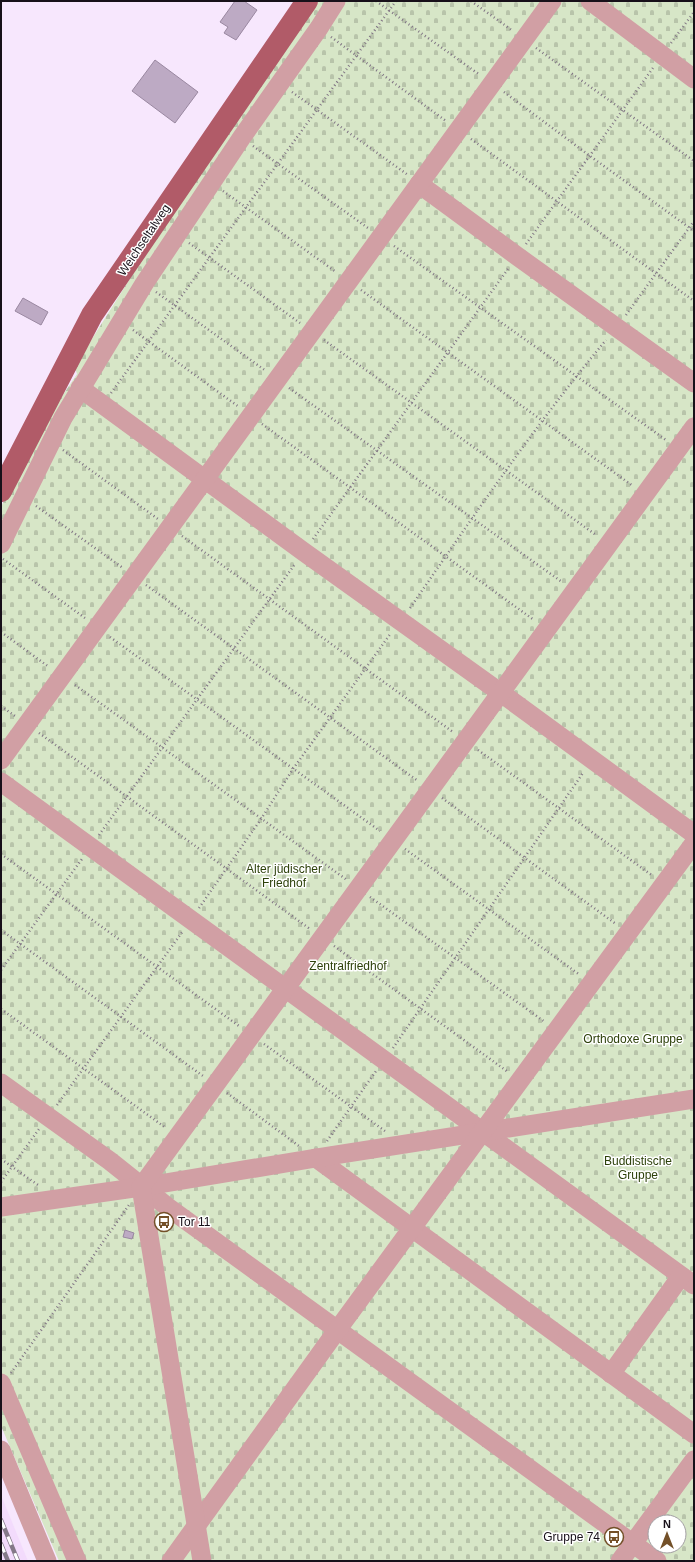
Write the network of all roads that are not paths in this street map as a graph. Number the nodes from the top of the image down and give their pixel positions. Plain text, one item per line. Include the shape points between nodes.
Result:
1 (307, 1) edge
2 (336, 1) edge
3 (552, 1) edge
4 (590, 1) edge
5 (694, 79) edge
6 (419, 184) junction
7 (694, 383) edge
8 (80, 388) junction
9 (694, 427) edge
10 (205, 479) junction
11 (1, 491) edge
12 (1, 544) edge
13 (501, 693) junction
14 (1, 760) edge
15 (1, 782) edge
16 (694, 834) edge
17 (694, 843) edge
18 (287, 988) junction
19 (1, 1083) edge
20 (694, 1099) edge
21 (483, 1131) junction
22 (316, 1158) junction
23 (142, 1186) junction
24 (1, 1207) edge
25 (169, 1208) junction
26 (147, 1221) junction
27 (412, 1229) junction
28 (688, 1280) edge
29 (338, 1329) junction
30 (611, 1374) junction
31 (1, 1384) edge
32 (694, 1434) edge
33 (1, 1450) edge
34 (694, 1460) edge
35 (196, 1526) junction
36 (633, 1543) junction
37 (47, 1561) edge
38 (76, 1561) edge
39 (171, 1561) edge
40 (202, 1561) edge
41 (620, 1561) edge
42 (657, 1561) edge

1 - 11 main road, Weichseltalweg via 92,315
2 - 8 street via 177,234
3 - 6 street
4 - 5 street
6 - 7 street
6 - 10 street
8 - 10 street
8 - 12 street
9 - 13 street
10 - 13 street
10 - 14 street
13 - 16 street
13 - 18 street
15 - 18 street
17 - 21 street
18 - 21 street
18 - 23 street
19 - 23 street
20 - 21 street
21 - 22 street
21 - 27 street
21 - 28 street
22 - 23 street
22 - 27 street
23 - 24 street
23 - 25 street
23 - 26 street
25 - 26 street
25 - 29 street
26 - 35 street
27 - 29 street
27 - 30 street
28 - 30 street
29 - 35 street
29 - 36 street
30 - 32 street
31 - 38 street
33 - 37 street
34 - 36 street
35 - 39 street
35 - 40 street
36 - 41 street
36 - 42 street

